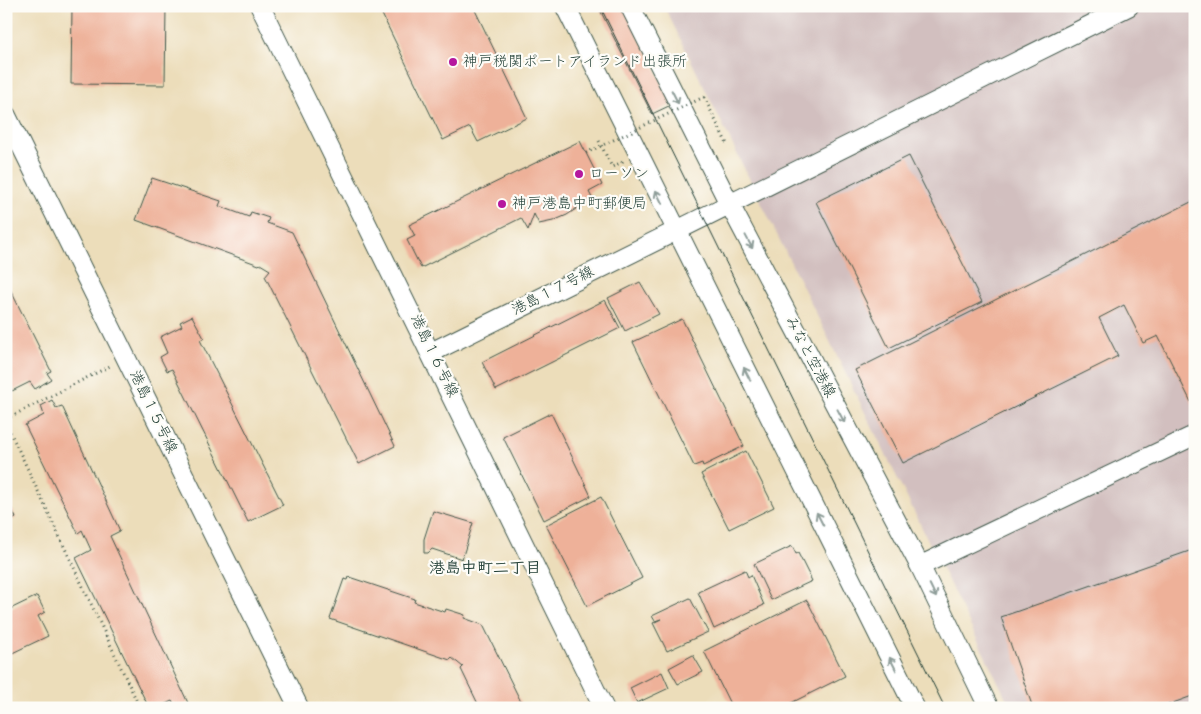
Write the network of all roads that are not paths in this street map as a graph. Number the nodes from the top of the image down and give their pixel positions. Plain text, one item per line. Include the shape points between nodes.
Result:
1 (260, 6) edge
2 (565, 6) edge
3 (630, 6) edge
4 (1129, 6) edge
5 (6, 115) edge
6 (730, 205) junction
7 (675, 230) junction
8 (432, 352) junction
9 (1195, 434) edge
10 (920, 566) junction
11 (294, 706) edge
12 (604, 708) edge
13 (915, 708) edge
14 (989, 708) edge

1 - 8 street, 港島１６号線
7 -> 2 street
3 -> 6 street, みなと空港線
4 - 6 street, 港島１７号線
5 - 11 street, 港島１５号線
6 - 7 street, 港島１７号線
6 -> 10 street, みなと空港線
7 - 8 street, 港島１７号線
13 -> 7 street
8 - 12 street, 港島１６号線
9 - 10 street
10 -> 14 street, みなと空港線

